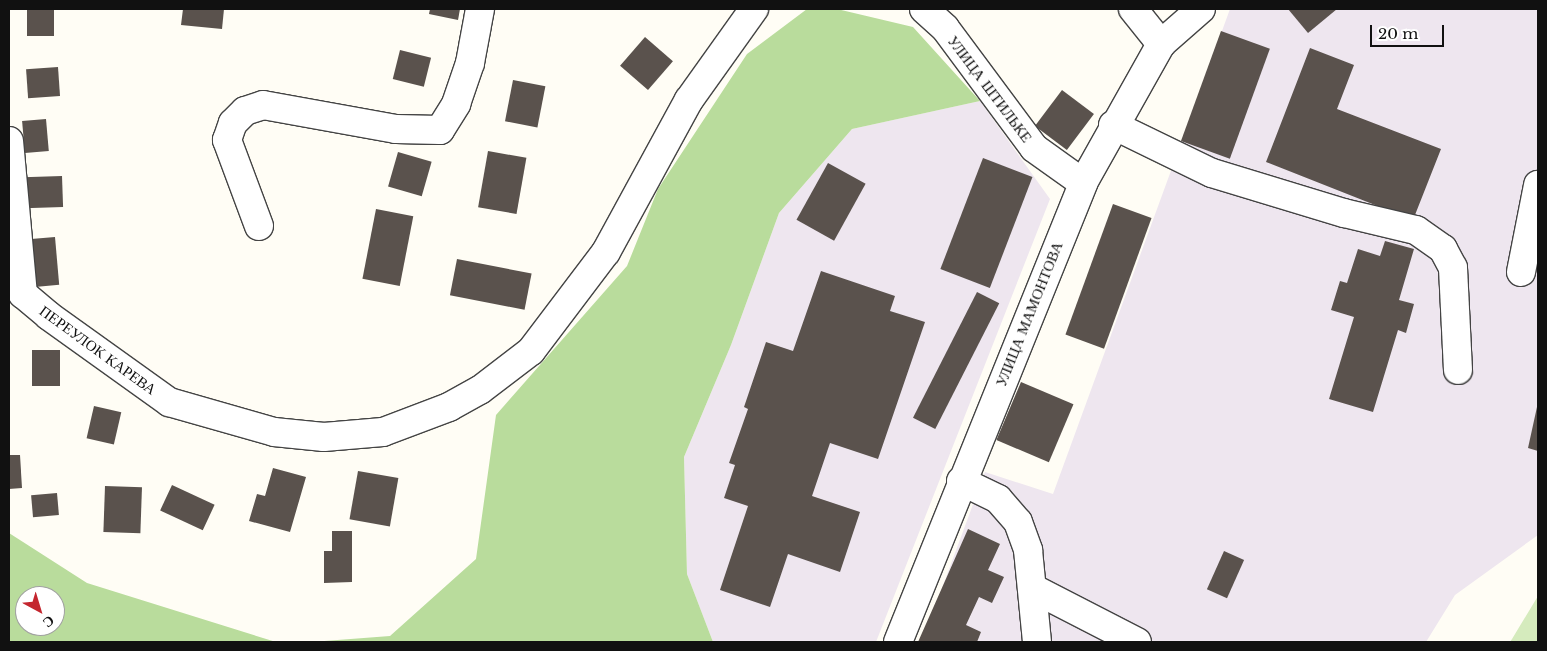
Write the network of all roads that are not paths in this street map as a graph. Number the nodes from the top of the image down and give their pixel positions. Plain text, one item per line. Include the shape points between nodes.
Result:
1 (480, 9) edge
2 (754, 9) edge
3 (924, 9) edge
4 (1134, 9) edge
5 (1201, 9) edge
6 (1161, 44) junction
7 (1113, 125) junction
8 (9, 141) edge
9 (1083, 183) junction
10 (1538, 184) edge
11 (259, 226) dead end
12 (1521, 272) dead end
13 (16, 295) edge
14 (1458, 370) dead end
15 (961, 481) junction
16 (1032, 588) junction
17 (898, 642) edge
18 (1037, 642) edge
19 (1137, 642) edge

1 - 11 street via 470,64 456,104 440,130 396,130 263,106 245,111 233,123 227,140
2 - 13 street, ПЕРЕУЛОК КАРЕВА via 689,100 606,252 531,351 480,390 449,407 383,432 324,437 274,432 169,402
3 - 9 street, УЛИЦА ШТИЛЬКЕ via 945,28 1034,148
4 - 6 street
5 - 6 street, УЛИЦА МАМОНТОВА
6 - 7 street, УЛИЦА МАМОНТОВА
7 - 9 street, УЛИЦА МАМОНТОВА
7 - 14 street via 1212,173 1344,213 1416,230 1443,249 1453,268
8 - 13 street, ПЕРЕУЛОК КАРЕВА
9 - 15 street, УЛИЦА МАМОНТОВА
10 - 12 street
15 - 16 street via 998,499 1018,522 1028,550
15 - 17 street, УЛИЦА МАМОНТОВА
16 - 18 street
16 - 19 street

